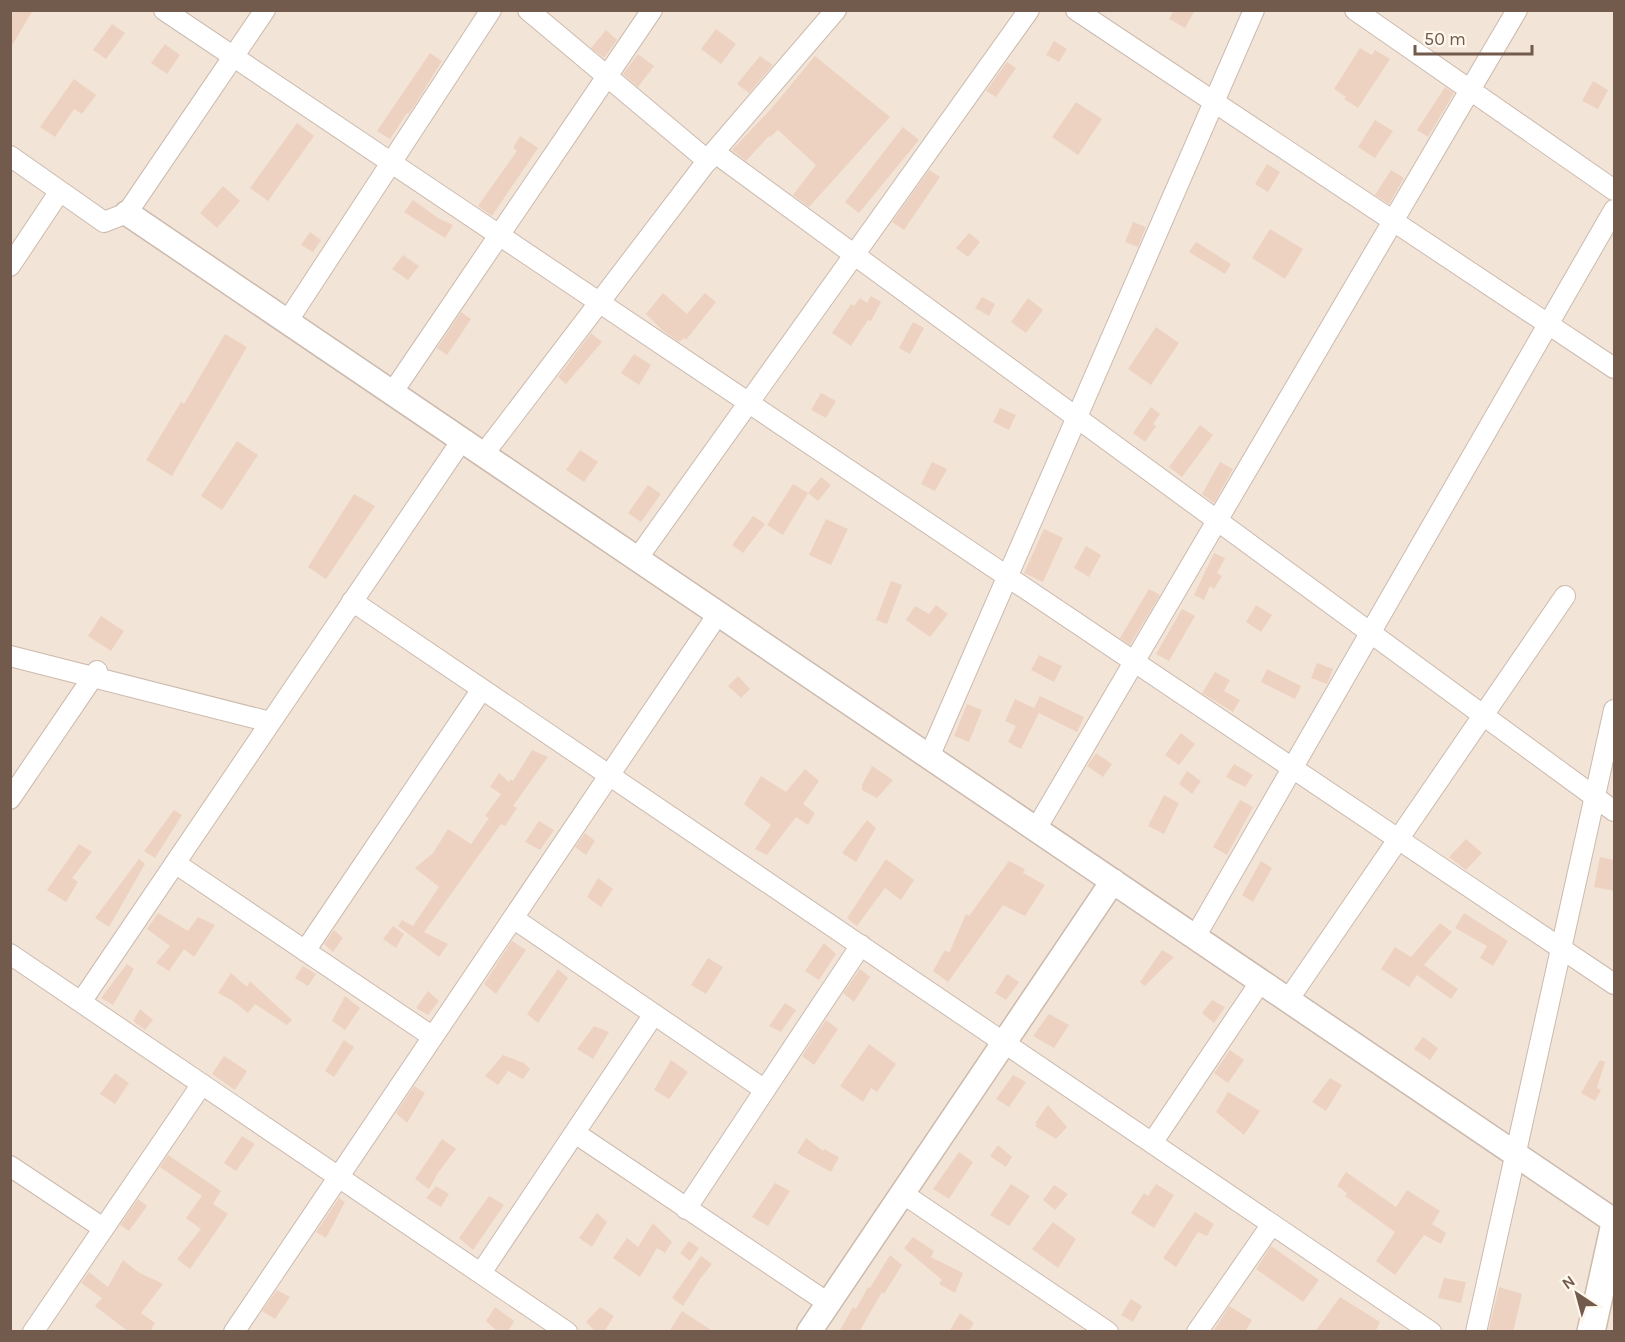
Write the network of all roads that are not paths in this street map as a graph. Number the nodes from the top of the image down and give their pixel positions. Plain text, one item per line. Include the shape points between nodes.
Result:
1 (164, 10) edge
2 (265, 10) edge
3 (491, 10) edge
4 (528, 10) edge
5 (652, 10) edge
6 (836, 10) edge
7 (1029, 10) edge
8 (1076, 10) edge
9 (1254, 10) edge
10 (1355, 10) edge
11 (1517, 10) edge
12 (233, 57) junction
13 (607, 77) junction
14 (1470, 90) junction
15 (1214, 102) junction
16 (10, 156) edge
17 (711, 157) junction
18 (391, 163) junction
19 (1614, 190) edge
20 (60, 191) junction
21 (1614, 210) edge
22 (127, 213) junction
23 (1393, 221) junction
24 (499, 236) junction
25 (854, 255) junction
26 (10, 266) edge
27 (599, 303) junction
28 (287, 322) junction
29 (1548, 324) junction
30 (1614, 368) edge
31 (392, 393) junction
32 (748, 403) junction
33 (1077, 418) junction
34 (462, 440) junction
35 (483, 455) junction
36 (1217, 520) junction
37 (637, 559) junction
38 (1007, 577) junction
39 (1565, 596) dead end
40 (352, 601) junction
41 (718, 614) junction
42 (1370, 633) junction
43 (10, 656) edge
44 (1134, 662) junction
45 (95, 674) junction
46 (482, 689) junction
47 (1614, 710) edge
48 (1483, 715) junction
49 (270, 722) junction
50 (929, 757) junction
51 (1292, 769) junction
52 (609, 775) junction
53 (1595, 797) junction
54 (10, 799) edge
55 (1614, 811) edge
56 (1036, 829) junction
57 (1398, 840) junction
58 (175, 863) junction
59 (1113, 881) junction
60 (513, 918) junction
61 (1195, 937) junction
62 (861, 945) junction
63 (1561, 950) junction
64 (305, 951) junction
65 (10, 954) edge
66 (1261, 981) junction
67 (1614, 984) edge
68 (1288, 1000) junction
69 (81, 1002) junction
70 (654, 1014) junction
71 (433, 1037) junction
72 (1004, 1043) junction
73 (202, 1084) junction
74 (765, 1090) junction
75 (575, 1133) junction
76 (1152, 1143) junction
77 (1516, 1154) junction
78 (10, 1166) edge
79 (339, 1177) junction
80 (902, 1193) junction
81 (686, 1209) junction
82 (1614, 1221) edge
83 (1272, 1224) junction
84 (103, 1228) junction
85 (1614, 1228) edge
86 (481, 1273) junction
87 (828, 1304) junction
88 (241, 1329) edge
89 (33, 1332) edge
90 (567, 1332) edge
91 (809, 1332) edge
92 (1108, 1332) edge
93 (1197, 1332) edge
94 (1431, 1332) edge
95 (1476, 1332) edge
96 (1591, 1332) edge

1 - 12 street
2 - 12 street
3 - 18 street
4 - 13 street
5 - 13 street
6 - 17 street
7 - 25 street
8 - 15 street
9 - 15 street
10 - 14 street
11 - 14 street
12 - 18 street
12 - 22 street
13 - 17 street
13 - 24 street
14 - 19 street
14 - 23 street
15 - 23 street
15 - 33 street
16 - 20 street
17 - 25 street
17 - 27 street
18 - 24 street
18 - 28 street
20 - 22 street via 104,222
20 - 26 street
21 - 29 street
22 - 28 street
23 - 29 street
23 - 36 street
24 - 27 street
24 - 31 street
25 - 32 street
25 - 33 street
27 - 32 street
27 - 35 street
28 - 31 street
29 - 30 street
29 - 42 street
31 - 34 street
32 - 37 street
32 - 38 street
33 - 36 street
33 - 38 street
34 - 35 street
34 - 40 street
35 - 37 street
36 - 42 street
36 - 44 street
37 - 41 street
38 - 44 street
38 - 50 street
39 - 48 street
40 - 46 street
40 - 49 street
41 - 50 street
41 - 52 street
42 - 48 street
42 - 51 street
43 - 45 street
44 - 51 street
44 - 56 street
45 - 49 street
45 - 54 street
46 - 52 street
46 - 64 street
47 - 53 street
48 - 53 street
48 - 57 street
49 - 58 street
50 - 56 street
51 - 57 street
51 - 61 street
52 - 60 street
52 - 62 street
53 - 55 street
53 - 63 street
56 - 59 street
57 - 63 street
57 - 68 street
58 - 64 street
58 - 69 street
59 - 61 street
59 - 72 street
60 - 70 street
60 - 71 street
61 - 66 street
62 - 72 street
62 - 74 street
63 - 67 street
63 - 77 street
64 - 71 street
65 - 69 street
66 - 68 street
66 - 76 street
68 - 77 street
69 - 73 street
70 - 74 street
70 - 75 street
71 - 79 street
72 - 76 street
72 - 80 street
73 - 79 street
73 - 84 street
74 - 81 street
75 - 81 street
75 - 86 street
76 - 83 street
77 - 82 street
77 - 95 street
78 - 84 street
79 - 86 street
79 - 88 street
80 - 87 street
80 - 92 street
81 - 87 street
83 - 93 street
83 - 94 street
84 - 89 street
85 - 96 main road
86 - 90 street
87 - 91 street

